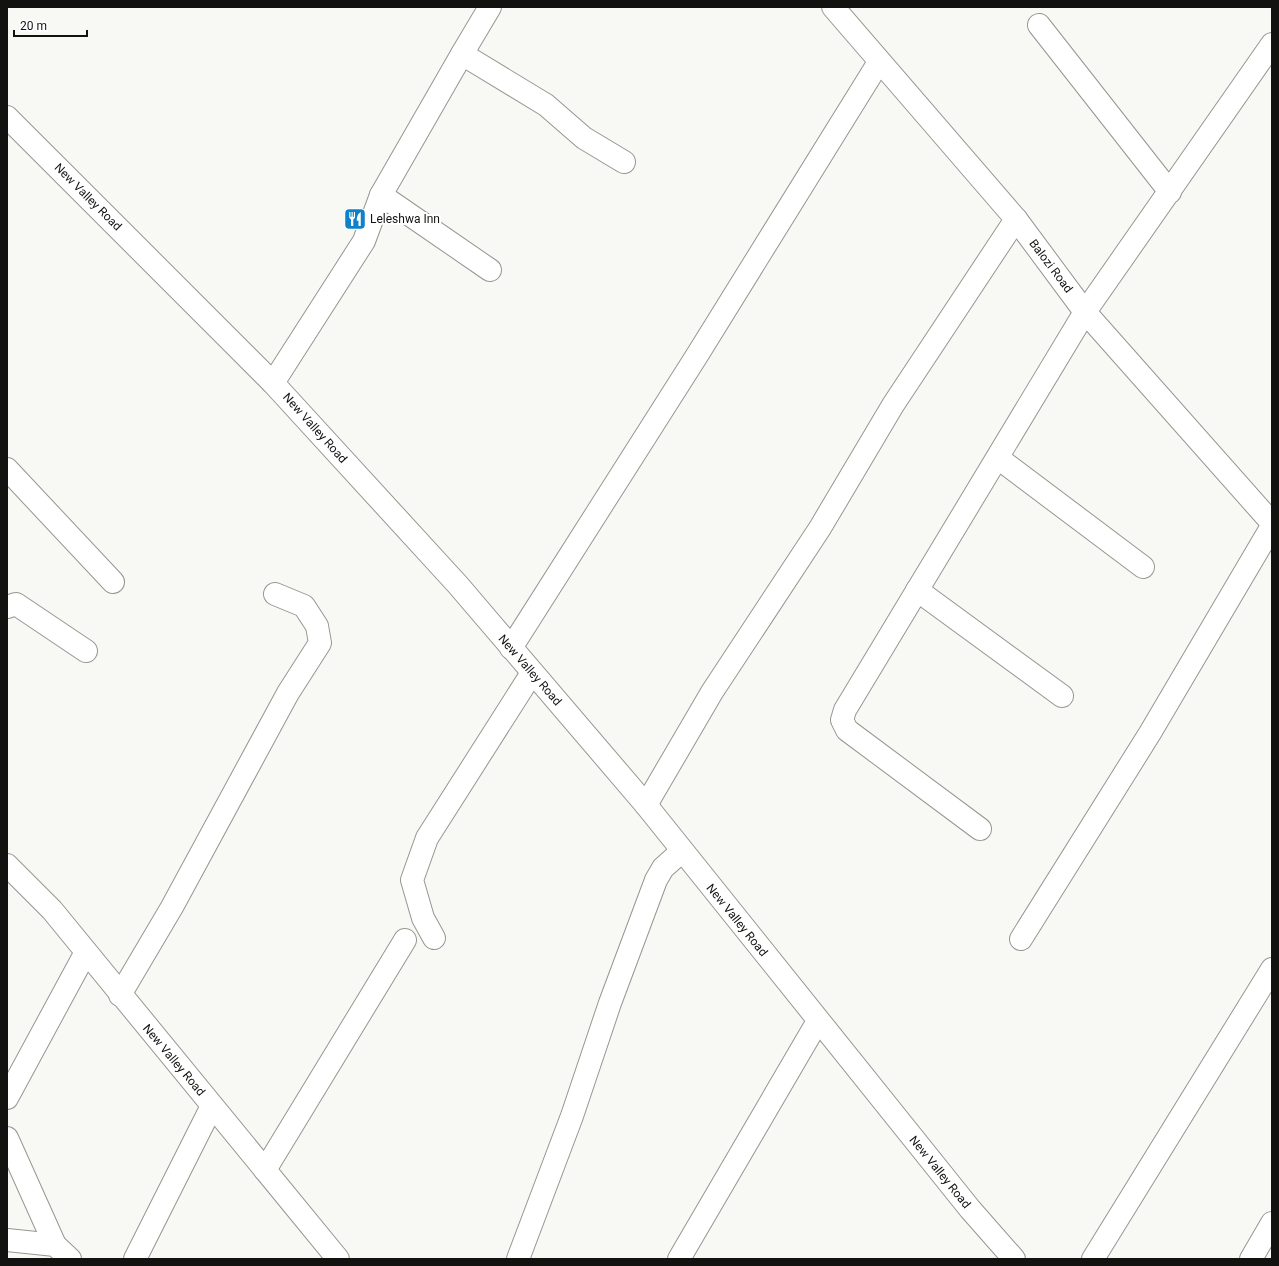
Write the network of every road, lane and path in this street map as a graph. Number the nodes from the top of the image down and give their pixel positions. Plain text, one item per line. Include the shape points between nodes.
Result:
1 (490, 7) edge
2 (834, 7) edge
3 (1039, 25) dead end
4 (1272, 44) edge
5 (462, 54) junction
6 (880, 62) junction
7 (7, 117) edge
8 (624, 162) dead end
9 (1170, 192) junction
10 (381, 195) junction
11 (1016, 219) junction
12 (490, 270) dead end
13 (1086, 312) junction
14 (273, 383) junction
15 (998, 458) junction
16 (7, 469) edge
17 (1272, 524) edge
18 (1143, 567) dead end
19 (113, 582) dead end
20 (917, 590) junction
21 (274, 594) dead end
22 (7, 607) edge
23 (511, 648) junction
24 (86, 651) dead end
25 (532, 672) junction
26 (1062, 696) dead end
27 (646, 805) junction
28 (980, 829) dead end
29 (682, 851) junction
30 (7, 865) edge
31 (434, 938) dead end
32 (1021, 939) dead end
33 (405, 940) dead end
34 (86, 952) junction
35 (1272, 968) edge
36 (120, 995) junction
37 (818, 1021) junction
38 (7, 1098) edge
39 (212, 1106) junction
40 (7, 1138) edge
41 (265, 1170) junction
42 (1272, 1222) edge
43 (7, 1240) edge
44 (62, 1252) edge
45 (336, 1258) edge
46 (135, 1259) edge
47 (518, 1259) edge
48 (679, 1259) edge
49 (1014, 1259) edge
50 (1093, 1259) edge
51 (1251, 1259) edge

1 - 5 street
2 - 6 street, Balozi Road
3 - 9 street
4 - 9 street
5 - 8 street via 546,105 584,138
5 - 10 street
6 - 11 street, Balozi Road
6 - 23 street
7 - 14 street, New Valley Road
9 - 13 street
10 - 12 street
10 - 14 street via 364,241
11 - 13 street, Balozi Road
11 - 27 street via 893,405 820,528 712,692
13 - 15 street
13 - 17 street, Balozi Road
14 - 23 street, New Valley Road via 458,585
15 - 18 street
15 - 20 street
16 - 19 street
17 - 32 street via 1150,733
20 - 26 street
20 - 28 street via 844,710 842,720 847,730
21 - 36 street via 304,606 317,626 320,643 288,693 172,907
22 - 24 street via 16,604
23 - 25 street, New Valley Road
25 - 27 street, New Valley Road
25 - 31 street via 427,838 412,880 423,918
27 - 29 street, New Valley Road
29 - 37 street, New Valley Road
29 - 47 street via 662,868 656,880
30 - 34 street, New Valley Road via 52,910
33 - 41 street
34 - 36 street, New Valley Road
34 - 38 street
35 - 50 street
36 - 39 street, New Valley Road
37 - 48 street
37 - 49 street, New Valley Road via 970,1209
39 - 41 street, New Valley Road
39 - 46 street
40 - 44 street
41 - 45 street, New Valley Road
42 - 51 street
43 - 44 street

